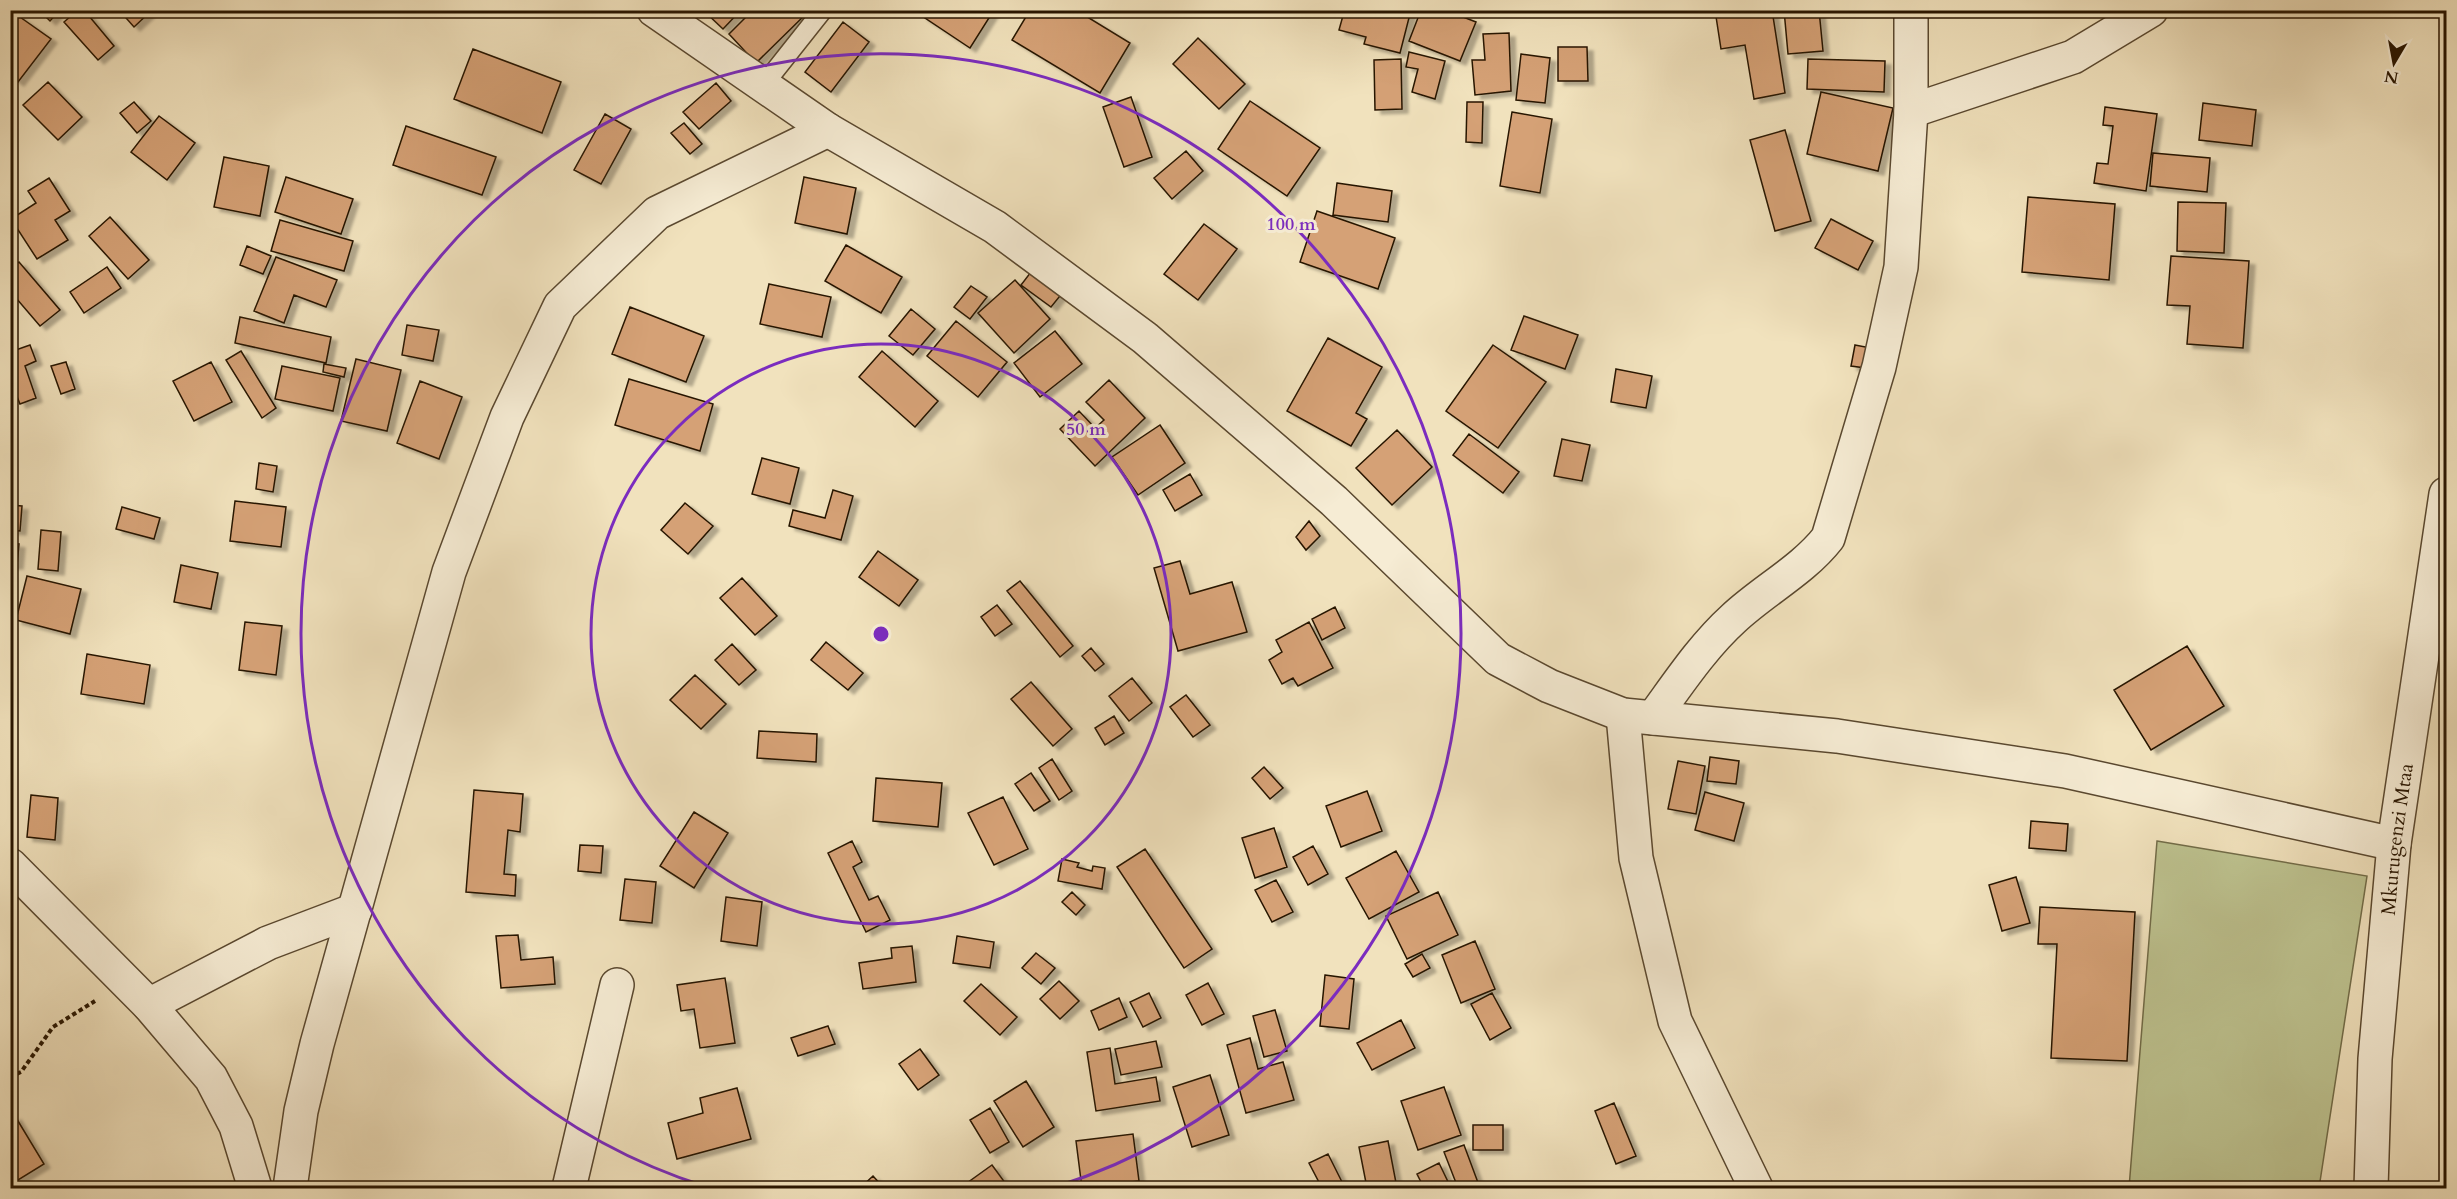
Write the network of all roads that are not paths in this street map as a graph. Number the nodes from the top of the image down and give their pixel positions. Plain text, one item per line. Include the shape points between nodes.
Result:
1 (654, 10) edge
2 (824, 10) edge
3 (1911, 10) edge
4 (2151, 10) edge
5 (762, 87) junction
6 (1911, 111) junction
7 (828, 130) junction
8 (2446, 494) edge
9 (1638, 717) junction
10 (2394, 844) junction
11 (10, 866) edge
12 (355, 910) junction
13 (617, 985) dead end
14 (138, 994) junction
15 (255, 1188) edge
16 (290, 1188) edge
17 (569, 1188) edge
18 (1756, 1188) edge
19 (2371, 1188) edge

1 - 5 street
2 - 5 lane
3 - 6 street
4 - 6 street via 2073,57
5 - 7 street
6 - 9 street via 1901,267 1879,367 1828,538 1815,554 1733,618
7 - 9 street via 995,227 1145,338 1334,501 1498,659 1549,686
7 - 12 street via 657,213 560,306 507,417 449,572
8 - 10 street, Mkurugenzi Mtaa
9 - 10 street via 1837,736 2065,771
9 - 18 street via 1636,858 1676,1021
10 - 19 street, Mkurugenzi Mtaa via 2375,1059
11 - 14 street
12 - 14 street
12 - 16 street via 300,1111
13 - 17 street
14 - 15 street via 211,1078 236,1126

